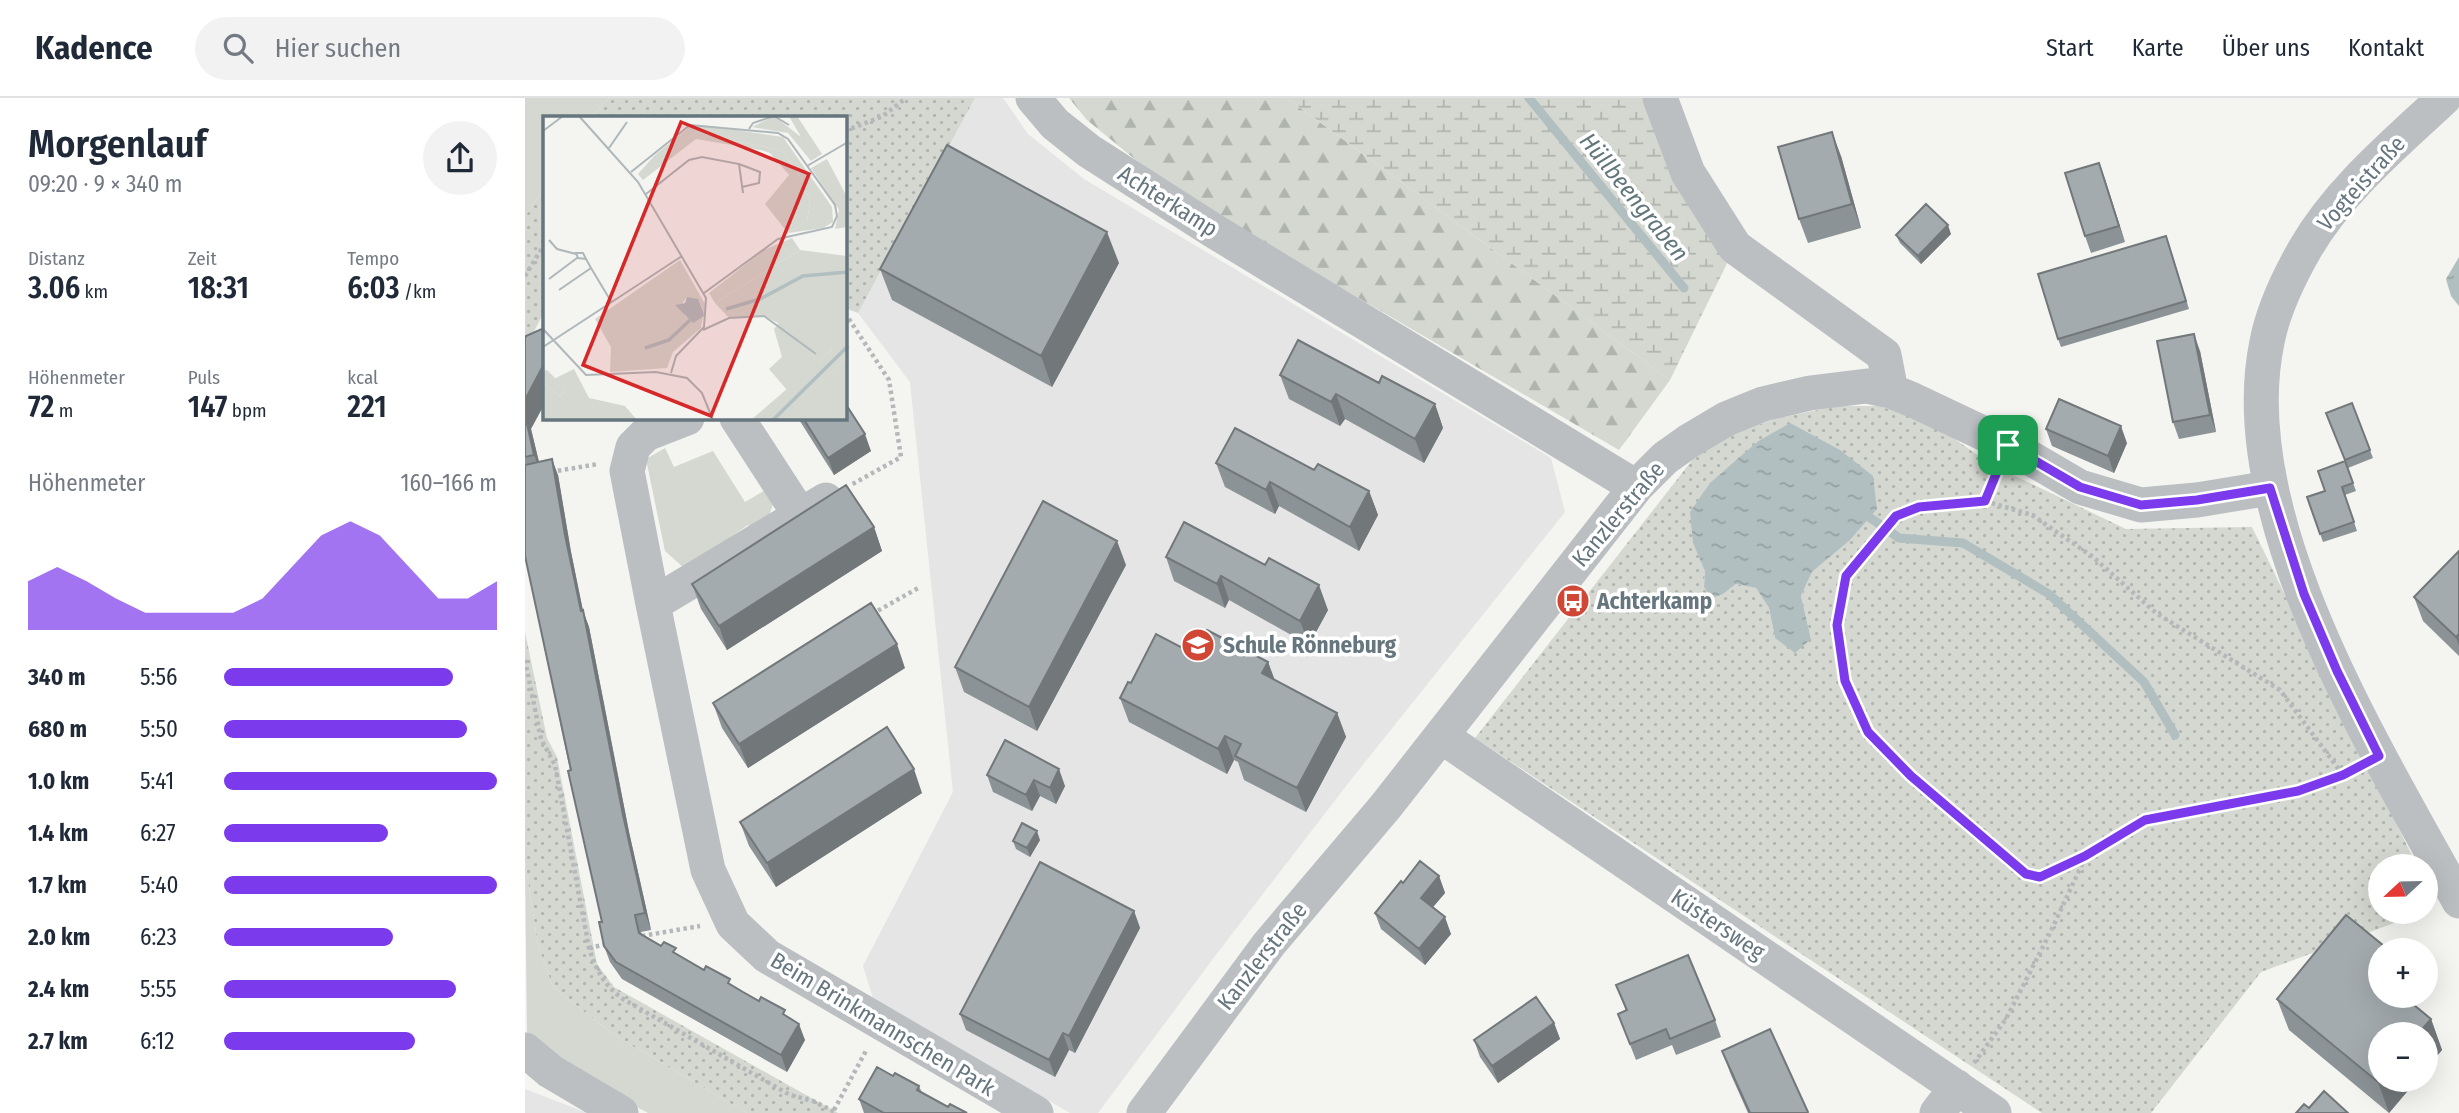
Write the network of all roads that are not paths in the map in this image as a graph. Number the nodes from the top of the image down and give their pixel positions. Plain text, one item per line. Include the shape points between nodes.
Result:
1 (1033, 98) edge
2 (1660, 98) edge
3 (2444, 98) edge
4 (1891, 391) junction
5 (682, 420) edge
6 (738, 420) edge
7 (1636, 487) junction
8 (2270, 488) junction
9 (841, 491) edge
10 (800, 515) junction
11 (653, 604) junction
12 (1441, 736) junction
13 (2459, 901) edge
14 (525, 1050) edge
15 (1947, 1100) edge
16 (621, 1113) edge
17 (1036, 1113) edge
18 (1144, 1113) edge
19 (1994, 1113) edge

1 - 7 street, Achterkamp via 1055,124 1089,151
2 - 4 street via 1688,173 1735,247 1884,355
3 - 8 street, Vogteistraße via 2325,217 2289,280 2267,339 2263,364 2261,397
4 - 7 street, Kanzlerstraße via 1845,387 1763,404 1689,441
4 - 8 street, Kanzlerstraße via 2008,445 2080,487 2141,505
5 - 11 street, Beim Brinkmannschen Park via 646,435 633,447 627,471
6 - 10 street
7 - 12 street, Kanzlerstraße
8 - 13 street, Vogteistraße via 2304,594 2333,662
9 - 10 street
10 - 11 street
11 - 17 street, Beim Brinkmannschen Park via 708,870 733,924 767,956
12 - 15 street, Küstersweg
12 - 18 street, Kanzlerstraße via 1269,944
14 - 16 street via 550,1071
15 - 19 street, Küstersweg

